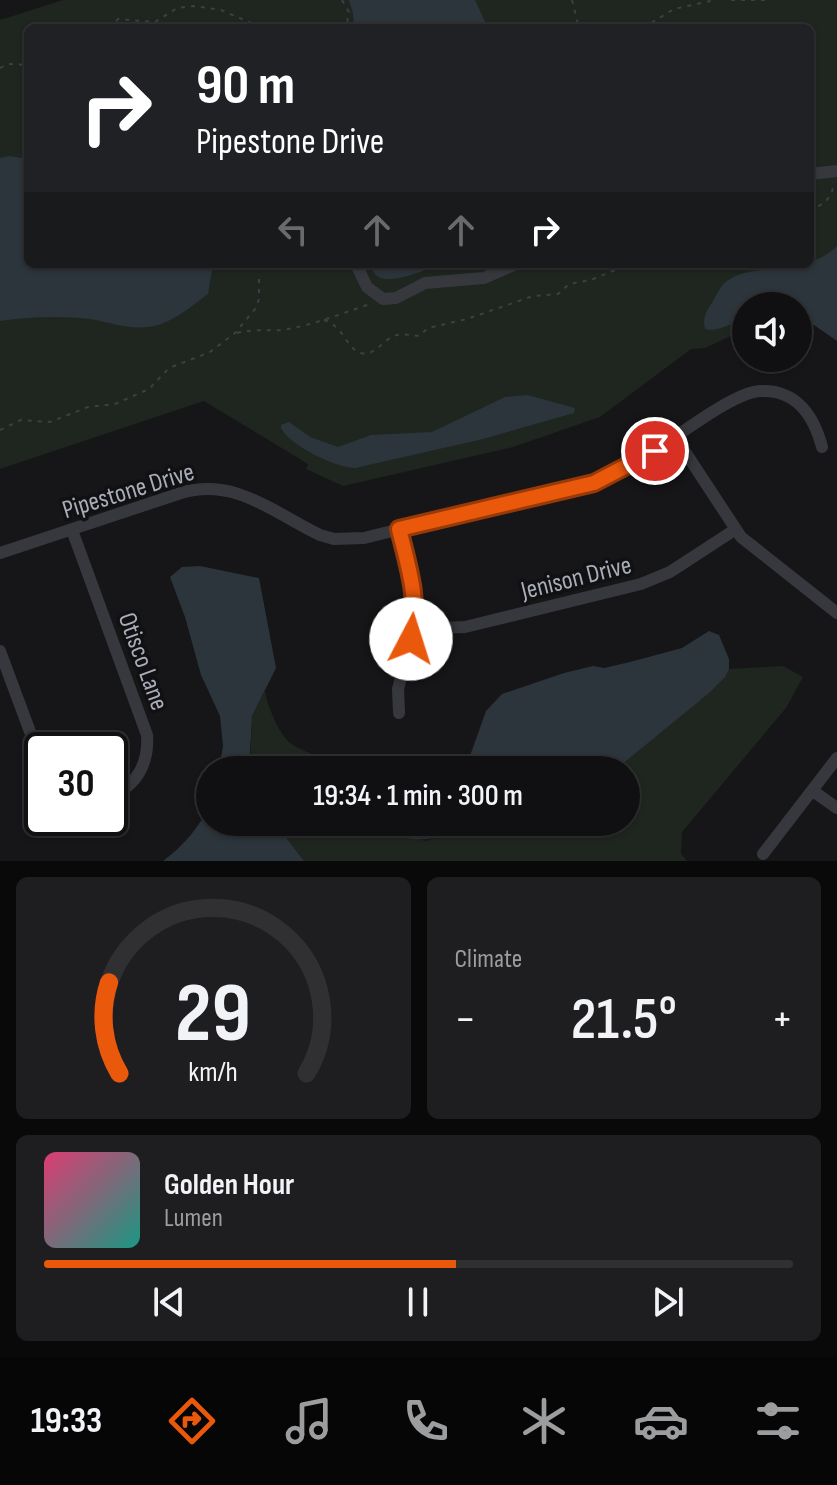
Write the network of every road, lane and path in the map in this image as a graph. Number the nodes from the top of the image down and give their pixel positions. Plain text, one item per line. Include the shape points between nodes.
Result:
1 (342, 0) edge
2 (572, 0) edge
3 (715, 0) edge
4 (731, 0) edge
5 (766, 0) edge
6 (112, 24) edge
7 (254, 24) edge
8 (347, 24) edge
9 (578, 24) edge
10 (650, 24) edge
11 (24, 65) edge
12 (0, 68) edge
13 (835, 172) edge
14 (814, 174) edge
15 (814, 209) edge
16 (358, 268) edge
17 (507, 268) edge
18 (620, 268) edge
19 (259, 276) dead end
20 (383, 299) junction
21 (324, 320) junction
22 (235, 333) junction
23 (0, 430) edge
24 (676, 438) junction
25 (822, 447) dead end
26 (399, 529) junction
27 (736, 529) junction
28 (72, 530) junction
29 (0, 553) edge
30 (837, 613) edge
31 (415, 623) junction
32 (0, 651) edge
33 (399, 713) dead end
34 (30, 732) edge
35 (837, 758) edge
36 (128, 786) edge
37 (813, 791) junction
38 (837, 808) edge
39 (763, 854) dead end

1 - 8 path via 349,12
2 - 9 path
3 - 10 path via 674,9
4 - 5 path
6 - 7 path via 123,18 155,22 177,8 194,6
11 - 12 path
13 - 14 street
13 - 15 path via 832,195
16 - 20 street via 367,287
17 - 20 street via 484,278 425,283
18 - 21 path via 569,284 558,294 533,296 428,328 419,336 394,336 369,353 353,348 336,325
19 - 22 path via 256,308
20 - 21 path
21 - 22 path
22 - 23 path via 210,352 169,368 132,398 50,422 21,420
24 - 25 street, Pipestone Drive via 731,401 762,391 800,404 814,421
24 - 26 street, Pipestone Drive via 594,483
24 - 27 street
26 - 28 street, Pipestone Drive via 334,539 245,495 209,488
26 - 31 street via 414,592
27 - 30 street
27 - 31 street, Jenison Drive via 670,572 641,584 465,627
28 - 29 street, Pipestone Drive
28 - 36 street, Otisco Lane via 147,735 140,773
31 - 33 street via 398,689
32 - 34 street
35 - 37 street
37 - 38 street
37 - 39 street

